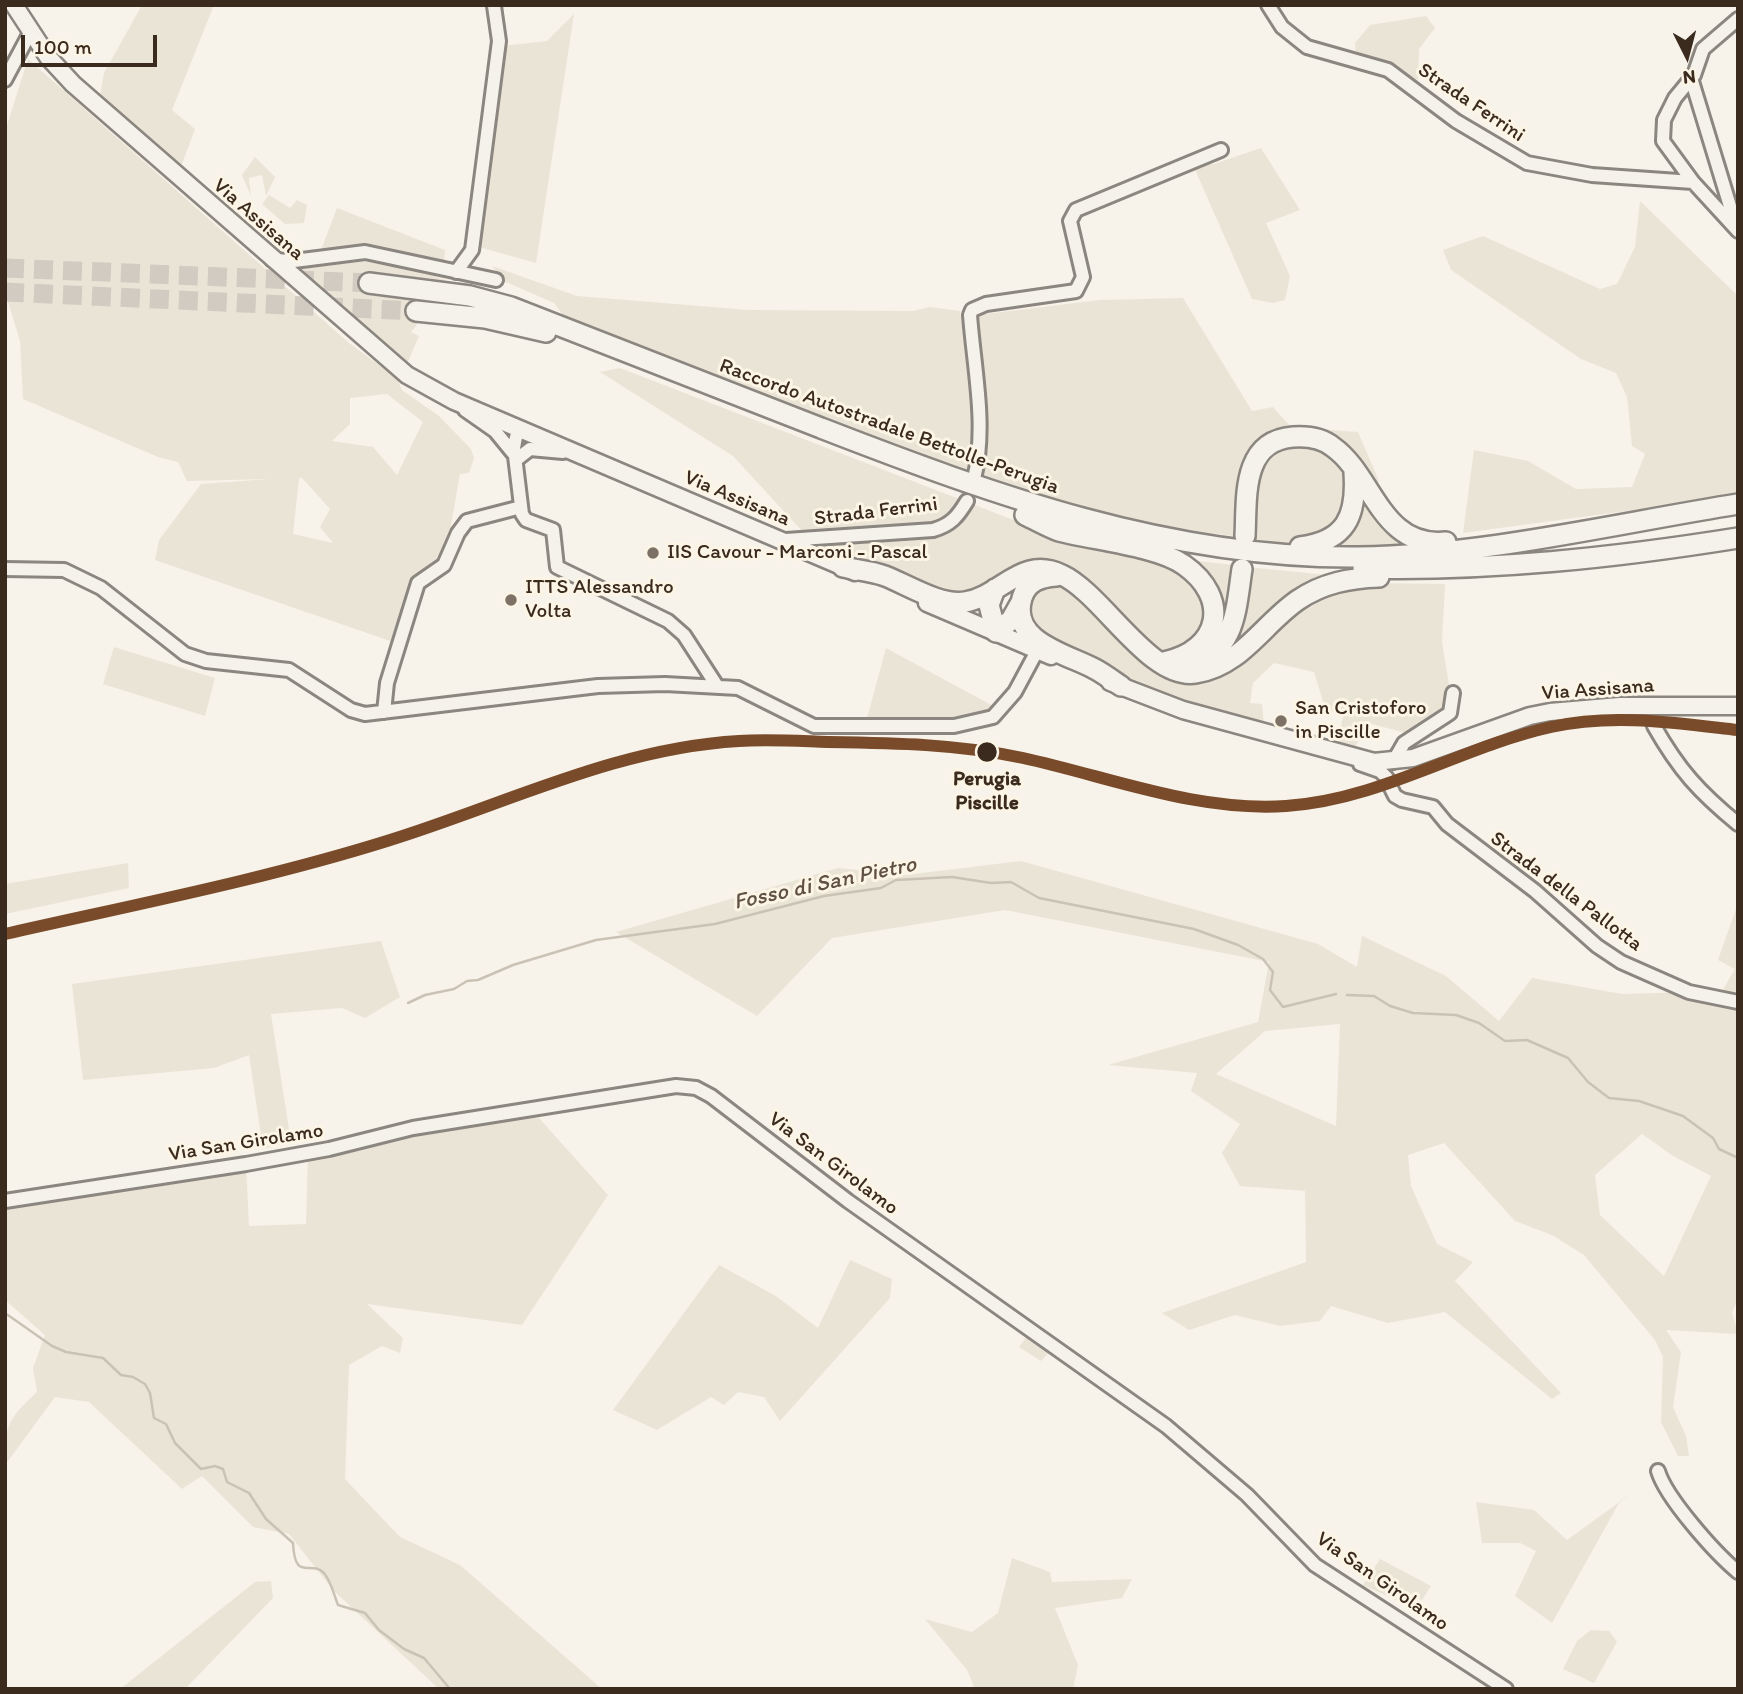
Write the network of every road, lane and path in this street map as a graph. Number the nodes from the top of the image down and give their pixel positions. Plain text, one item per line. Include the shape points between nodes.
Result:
1 (14, 5) edge
2 (1268, 5) edge
3 (494, 6) edge
4 (1738, 19) edge
5 (30, 33) junction
6 (1691, 78) junction
7 (5, 80) edge
8 (1221, 150) dead end
9 (1693, 181) junction
10 (1737, 231) edge
11 (272, 260) junction
12 (456, 272) junction
13 (496, 280) dead end
14 (369, 283) tunnel mouth
15 (416, 311) tunnel mouth
16 (646, 366) junction
17 (454, 401) junction
18 (524, 430) junction
19 (812, 430) junction
20 (516, 460) junction
21 (593, 460) junction
22 (1354, 472) junction
23 (974, 480) dead end
24 (967, 501) dead end
25 (1738, 504) edge
26 (521, 508) junction
27 (1025, 515) junction
28 (1632, 521) junction
29 (1245, 536) dead end
30 (1167, 538) junction
31 (1738, 538) edge
32 (779, 540) junction
33 (1516, 566) junction
34 (843, 567) junction
35 (5, 569) edge
36 (1242, 569) dead end
37 (1063, 575) junction
38 (995, 589) junction
39 (1020, 604) junction
40 (996, 632) junction
41 (1037, 650) junction
42 (1159, 660) junction
43 (1121, 686) junction
44 (717, 687) junction
45 (1453, 693) dead end
46 (1738, 706) edge
47 (384, 712) junction
48 (1654, 716) junction
49 (1389, 775) junction
50 (1738, 824) edge
51 (1738, 1002) edge
52 (5, 1200) edge
53 (1658, 1471) dead end
54 (1738, 1572) edge
55 (1506, 1689) edge

1 - 5 main road, Via Assisana
2 - 9 street, Strada Ferrini via 1282,27 1307,47 1388,70 1456,121 1527,163 1592,175
3 - 12 street via 499,41 472,250
4 - 6 street via 1703,49
5 - 7 street
5 - 11 main road, Via Assisana via 73,84
6 - 9 street via 1664,120 1663,141
6 - 10 street
8 - 23 street via 1076,210 1070,221 1083,277 1076,291 972,310 980,422
9 - 10 street
11 - 12 street via 365,252
11 - 17 main road, Via Assisana via 407,375
12 - 13 street
14 - 16 highway via 470,296 512,307
15 - 16 highway via 465,314 538,329
16 - 19 highway
17 - 18 main road, Via Assisana
17 - 20 street via 495,431
18 - 20 street via 514,442
18 - 21 main road, Via Assisana
19 - 27 highway
19 - 30 highway, Raccordo Autostradale Bettolle-Perugia via 1008,498
20 - 21 street via 530,449 542,448
20 - 26 street
21 - 32 main road, Via Assisana
22 - 28 highway via 1391,521 1425,541
22 - 29 highway via 1333,447 1319,440 1283,438 1266,447 1253,461 1248,478
22 - 30 highway via 1356,496 1345,526 1318,545 1300,548
24 - 32 street, Strada Ferrini via 957,518 933,530
25 - 28 highway, Raccordo Autostradale Bettolle-Perugia
26 - 44 street via 526,520 553,530 557,567 668,621 684,635
26 - 47 street via 467,521 444,565 418,583 387,683
27 - 33 highway via 1108,537 1220,557 1356,568
27 - 42 highway via 1056,530 1171,557 1195,575 1210,596 1211,631 1190,654
28 - 30 highway, Raccordo Autostradale Bettolle-Perugia via 1446,551 1358,557 1239,549
31 - 33 highway
32 - 34 main road, Via Assisana
33 - 42 highway via 1472,573 1355,577 1297,600 1249,646 1212,669 1187,674
34 - 38 highway via 881,575 945,601 980,599
34 - 40 main road, Via Assisana
35 - 47 street via 64,570 100,588 185,653 206,661 289,670 351,710
36 - 42 highway via 1235,619 1217,650 1193,663
37 - 38 highway via 1032,569 1019,572
37 - 39 highway via 1029,585
37 - 42 highway
38 - 40 highway via 989,605
39 - 40 highway via 1011,620
39 - 43 highway via 1021,618 1035,639
40 - 41 main road, Via Assisana
41 - 43 main road, Via Assisana
41 - 44 street via 1027,674 993,717 963,725 814,726 737,688
43 - 49 main road, Via Assisana via 1184,710 1359,758
44 - 47 street via 598,686
45 - 49 street via 1450,713 1404,743
46 - 48 main road, Via Assisana
48 - 49 main road, Via Assisana via 1582,709 1530,716 1413,758
48 - 50 street via 1669,754 1696,790
49 - 51 street, Strada della Pallotta via 1395,796 1433,807 1447,824 1569,918 1597,946 1645,974 1689,992
52 - 55 street, Via San Girolamo via 330,1149 413,1128 676,1086 696,1088 1166,1426 1247,1495 1315,1565
53 - 54 street via 1684,1510

